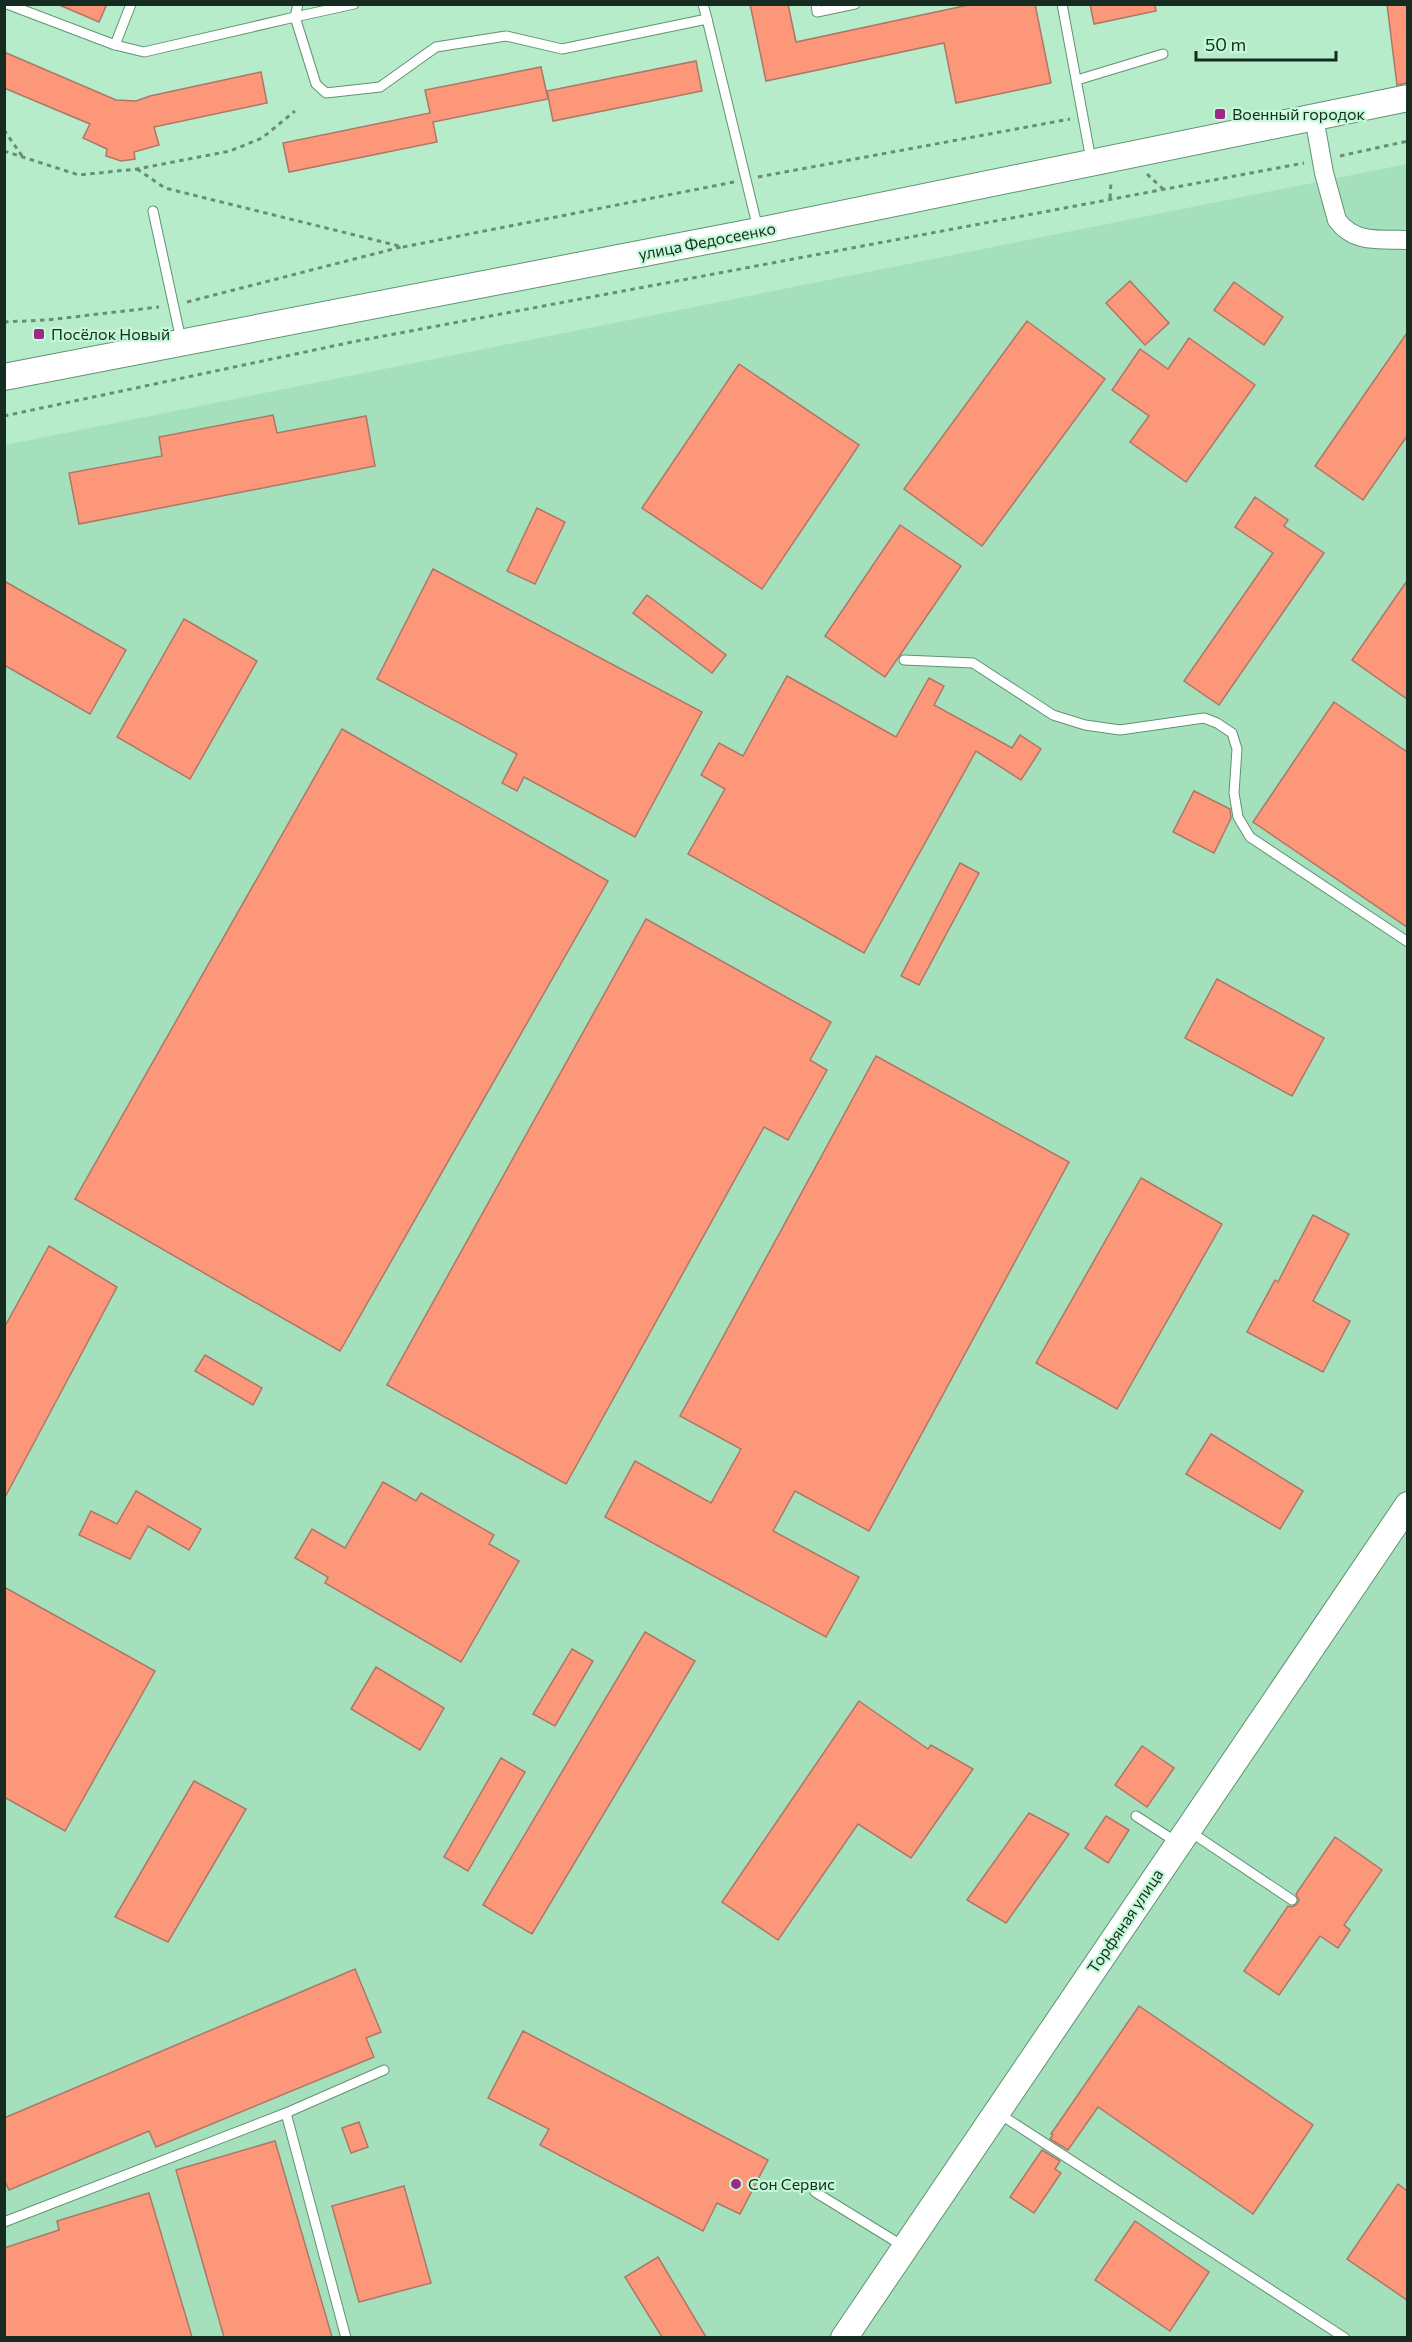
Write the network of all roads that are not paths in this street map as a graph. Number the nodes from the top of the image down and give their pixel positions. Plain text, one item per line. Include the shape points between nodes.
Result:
1 (7, 4) edge
2 (36, 4) edge
3 (131, 4) edge
4 (298, 4) edge
5 (354, 4) edge
6 (703, 4) edge
7 (816, 4) edge
8 (855, 4) edge
9 (1062, 4) edge
10 (32, 14) junction
11 (295, 17) junction
12 (707, 19) junction
13 (115, 45) junction
14 (1163, 54) dead end
15 (1077, 80) junction
16 (1407, 98) edge
17 (1314, 117) junction
18 (1092, 163) junction
19 (153, 211) dead end
20 (758, 231) junction
21 (1407, 240) edge
22 (182, 342) junction
23 (4, 376) edge
24 (904, 660) dead end
25 (1407, 942) edge
26 (1407, 1504) edge
27 (1136, 1816) dead end
28 (1183, 1836) junction
29 (1292, 1900) dead end
30 (384, 2070) dead end
31 (996, 2112) junction
32 (286, 2113) junction
33 (815, 2192) dead end
34 (4, 2222) edge
35 (905, 2247) junction
36 (346, 2337) edge
37 (844, 2337) edge
38 (1345, 2337) edge

1 - 10 lane
2 - 10 lane
3 - 13 lane
4 - 11 lane
5 - 11 lane
6 - 12 lane
7 - 8 lane via 817,12
9 - 15 lane
10 - 13 lane
11 - 12 lane via 316,84 326,93 380,87 436,47 506,36 562,49
11 - 13 lane via 144,51
12 - 20 lane
14 - 15 lane
15 - 18 lane
16 - 17 street, улица Федосеенко
17 - 18 street, улица Федосеенко
17 - 21 street via 1337,220 1357,237
18 - 20 street, улица Федосеенко
19 - 22 lane
20 - 22 street, улица Федосеенко
22 - 23 street, улица Федосеенко
24 - 25 lane via 974,663 1053,715 1084,725 1120,730 1204,718 1217,723 1232,733 1237,749 1234,793 1238,817 1250,837
26 - 28 street, Торфяная улица
27 - 28 lane
28 - 29 lane
28 - 31 street, Торфяная улица
30 - 32 lane
31 - 35 street, Торфяная улица
31 - 38 lane
32 - 34 lane
32 - 36 lane
33 - 35 lane
35 - 37 street, Торфяная улица

